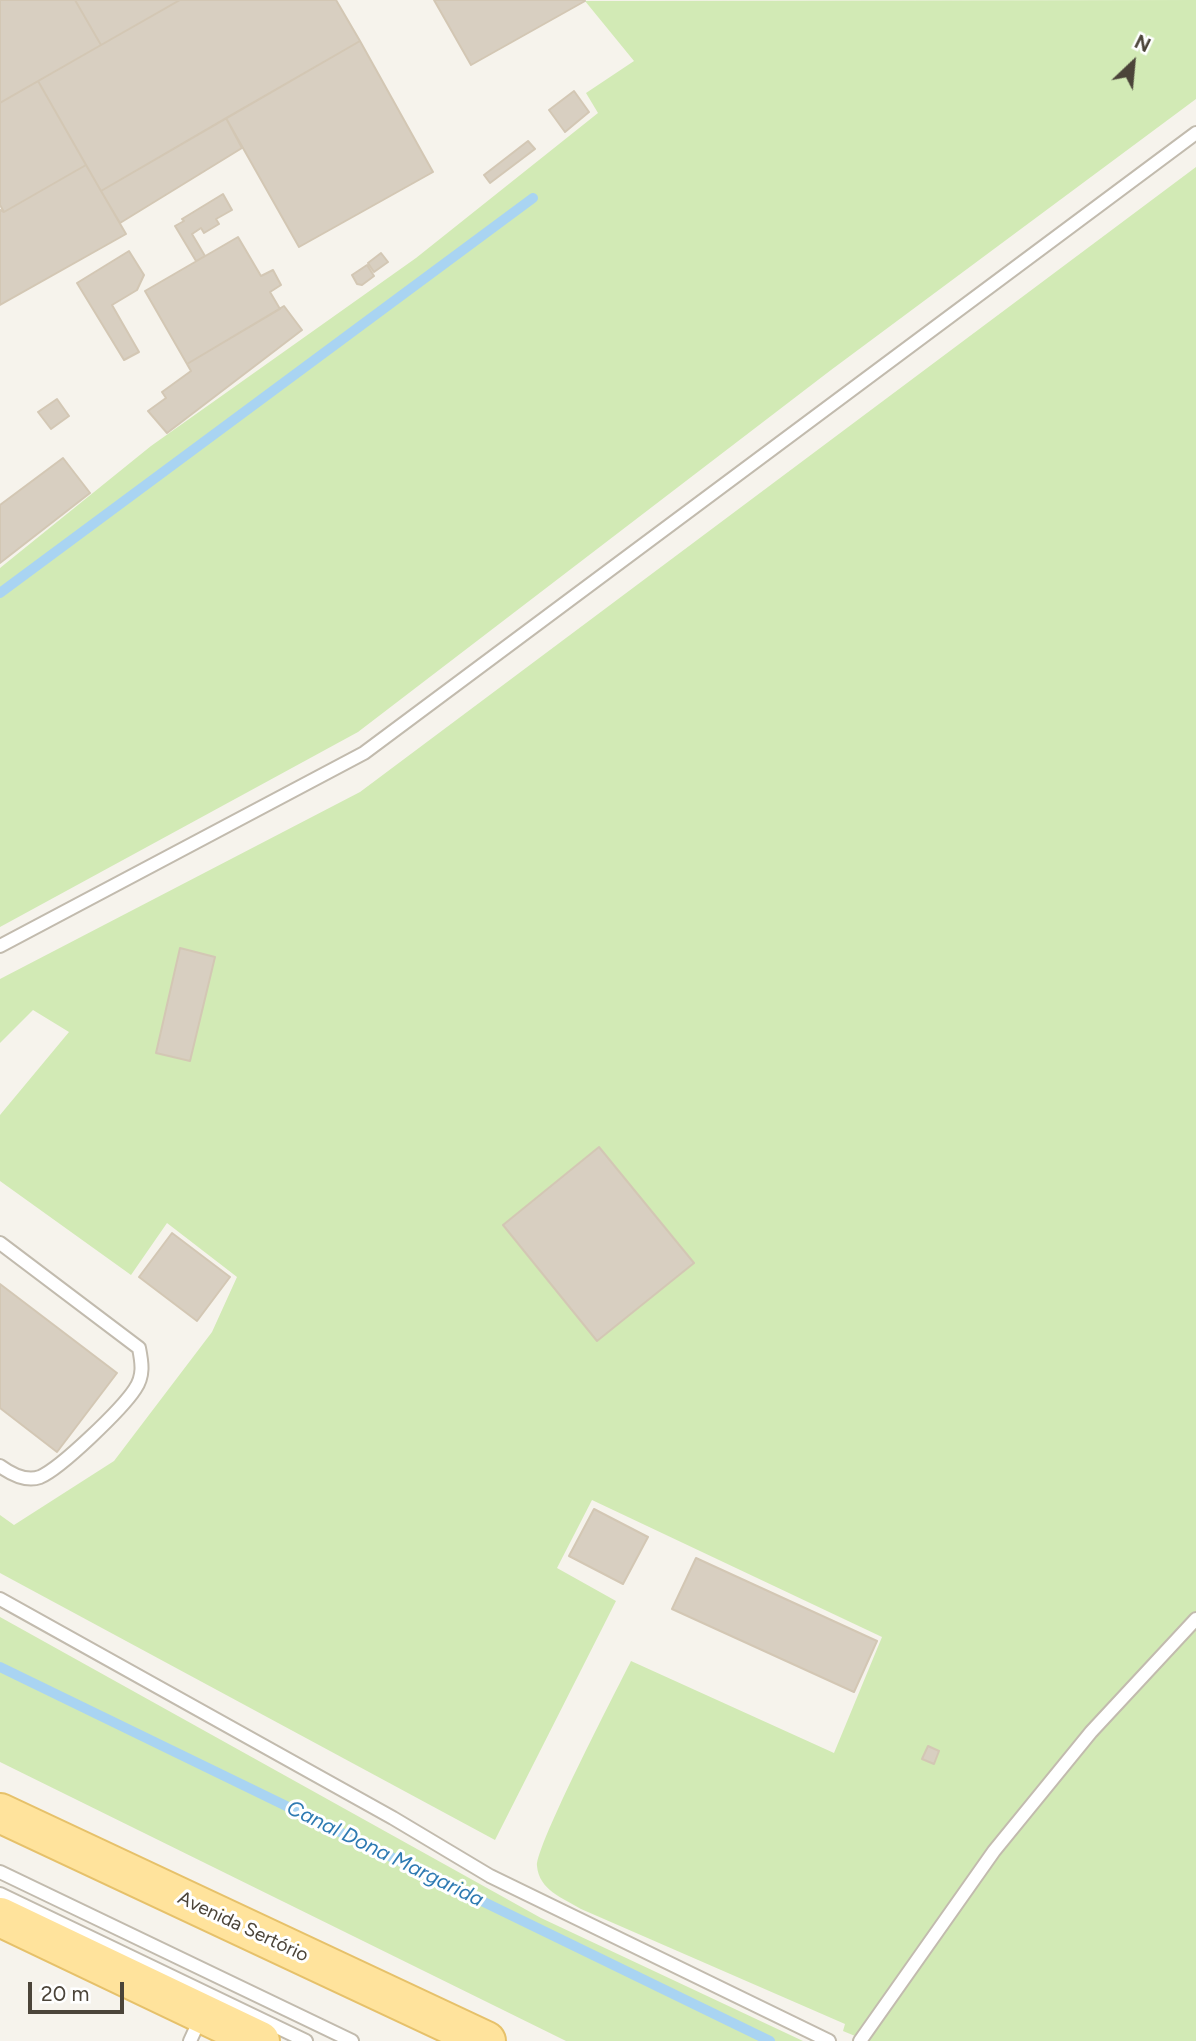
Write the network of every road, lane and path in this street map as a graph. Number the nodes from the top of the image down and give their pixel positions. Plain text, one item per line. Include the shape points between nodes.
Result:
1 (1196, 133) edge
2 (0, 946) edge
3 (0, 1243) edge
4 (0, 1466) edge
5 (0, 1599) edge
6 (1196, 1619) edge
7 (0, 1813) edge
8 (0, 1872) edge
9 (0, 1894) edge
10 (0, 1917) edge
11 (196, 2027) edge
12 (260, 2041) edge
13 (306, 2041) edge
14 (352, 2041) edge
15 (486, 2041) edge
16 (829, 2041) edge
17 (860, 2041) edge

1 - 2 lane via 364,753
3 - 4 lane via 139,1348 143,1370 136,1389 88,1440 40,1476 25,1478
5 - 16 lane via 490,1876
6 - 17 lane via 1091,1732 995,1851
7 - 15 main road, Avenida Sertório
8 - 14 lane
9 - 13 lane
10 - 11 main road
11 - 12 main road

